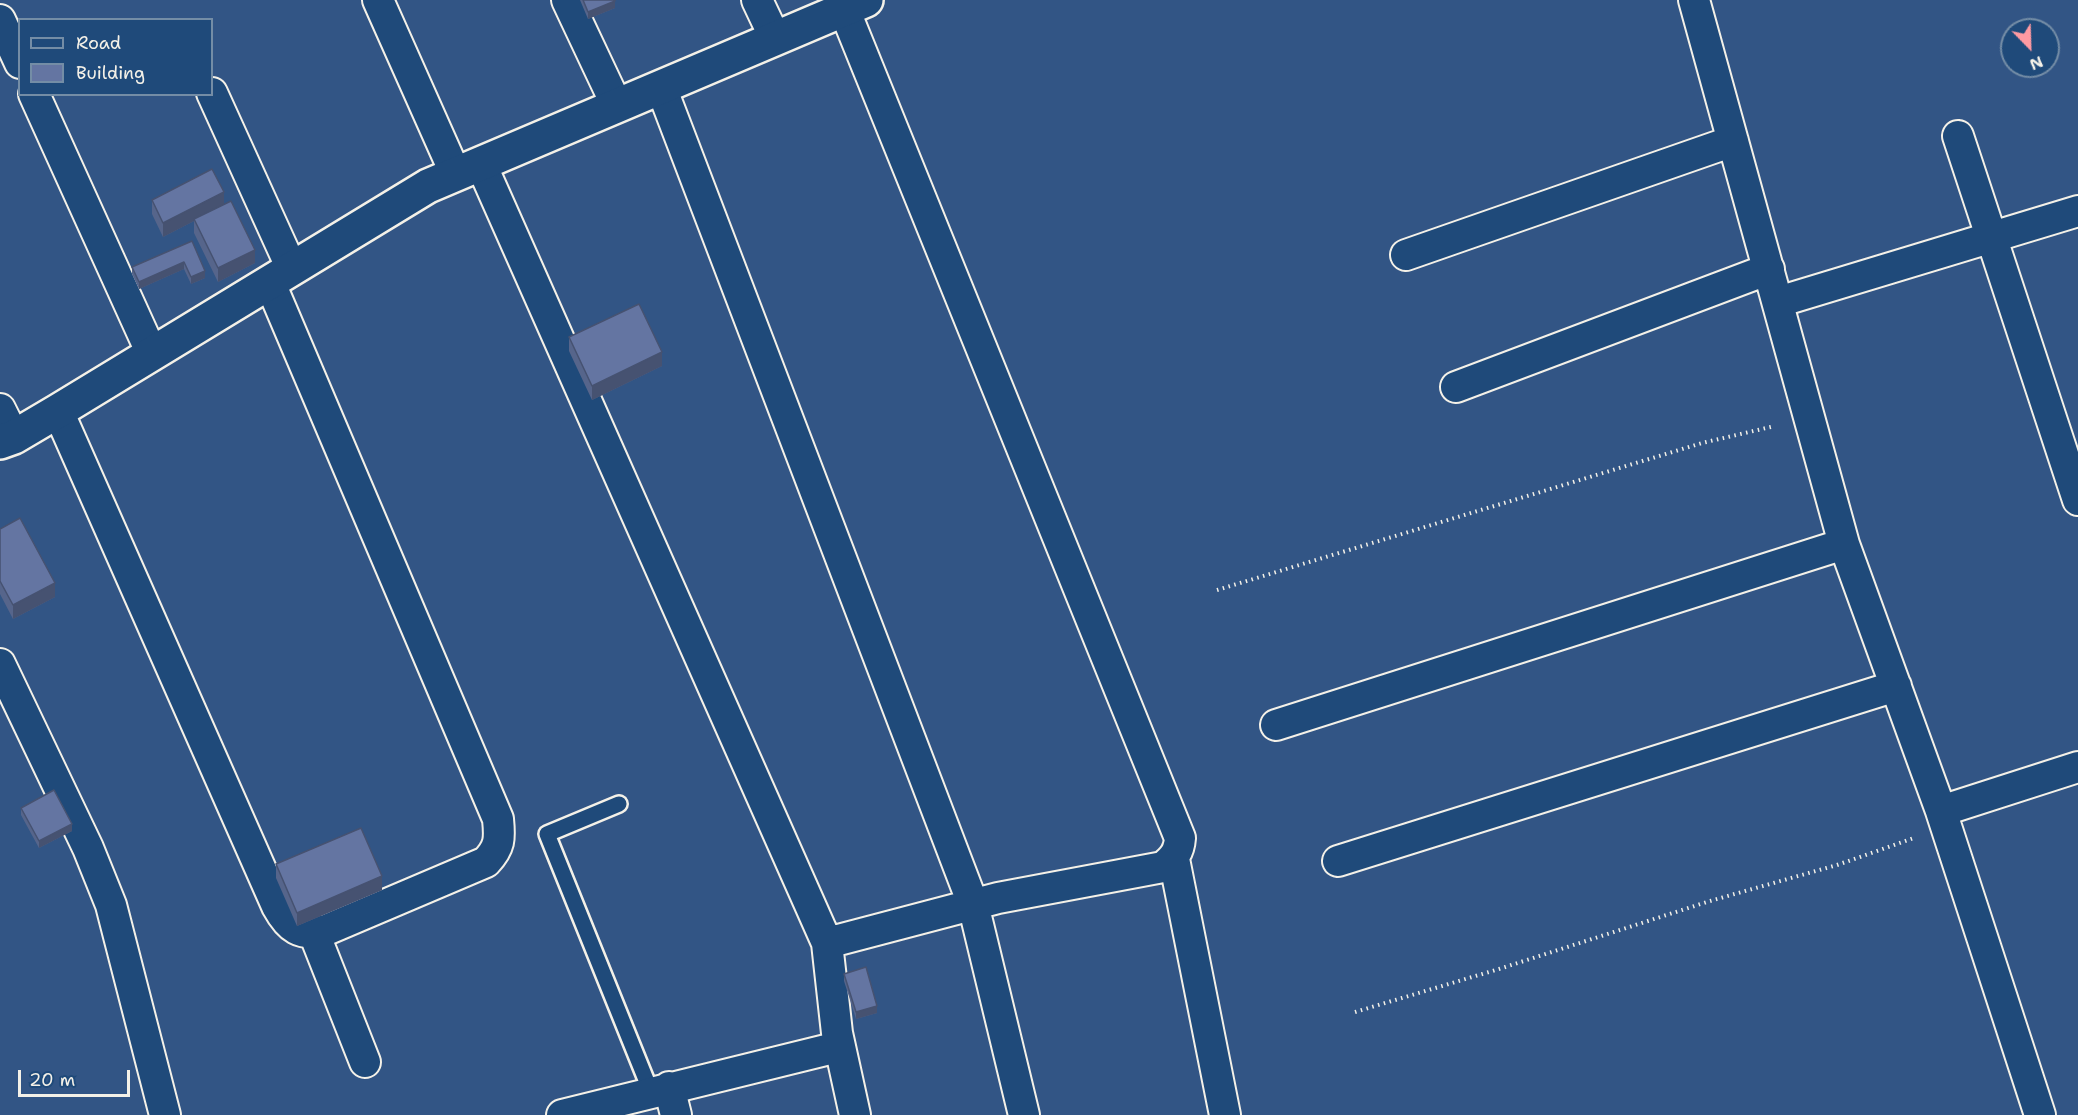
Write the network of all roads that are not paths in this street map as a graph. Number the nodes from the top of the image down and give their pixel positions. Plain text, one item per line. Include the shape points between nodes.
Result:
1 (378, 0) edge
2 (567, 0) edge
3 (757, 0) edge
4 (1695, 0) edge
5 (855, 5) edge
6 (0, 20) edge
7 (776, 38) junction
8 (18, 59) edge
9 (662, 87) junction
10 (35, 96) edge
11 (213, 96) edge
12 (617, 106) junction
13 (1958, 136) dead end
14 (1733, 141) junction
15 (469, 169) junction
16 (2078, 211) edge
17 (1992, 237) junction
18 (1406, 255) dead end
19 (1769, 269) junction
20 (281, 276) junction
21 (1778, 302) junction
22 (152, 354) junction
23 (1456, 387) dead end
24 (58, 411) junction
25 (4, 429) edge
26 (2078, 500) edge
27 (1844, 544) junction
28 (0, 664) edge
29 (1896, 686) junction
30 (1276, 725) dead end
31 (2078, 767) edge
32 (619, 804) dead end
33 (1943, 819) junction
34 (1174, 859) junction
35 (1338, 861) dead end
36 (973, 904) junction
37 (314, 933) junction
38 (827, 943) junction
39 (837, 1033) junction
40 (365, 1062) dead end
41 (665, 1098) edge
42 (165, 1115) edge
43 (562, 1115) edge
44 (855, 1115) edge
45 (1024, 1115) edge
46 (1225, 1115) edge
47 (2040, 1115) edge

1 - 15 street
2 - 12 street
3 - 7 street
4 - 14 street
5 - 7 street
5 - 34 street via 1180,838 1180,849
6 - 8 street
7 - 9 street
9 - 12 street
9 - 36 street
10 - 22 street
11 - 20 street
12 - 15 street
13 - 17 street
14 - 18 street
14 - 19 street
15 - 20 street via 428,186
15 - 38 street
16 - 17 street
17 - 21 street
17 - 26 street
19 - 21 street
19 - 23 street
20 - 22 street
20 - 37 street via 498,819 500,835 496,851 486,862
21 - 27 street
22 - 24 street
24 - 25 street
24 - 37 street via 277,906 287,923
27 - 29 street
27 - 30 street
28 - 42 street via 111,905
29 - 33 street
29 - 35 street
31 - 33 street
32 - 41 lane via 547,834
33 - 47 street
34 - 36 street via 1163,867
34 - 46 street
36 - 38 street
36 - 45 street
37 - 40 street
38 - 39 street
39 - 41 street via 838,1047
39 - 44 street
41 - 43 street

